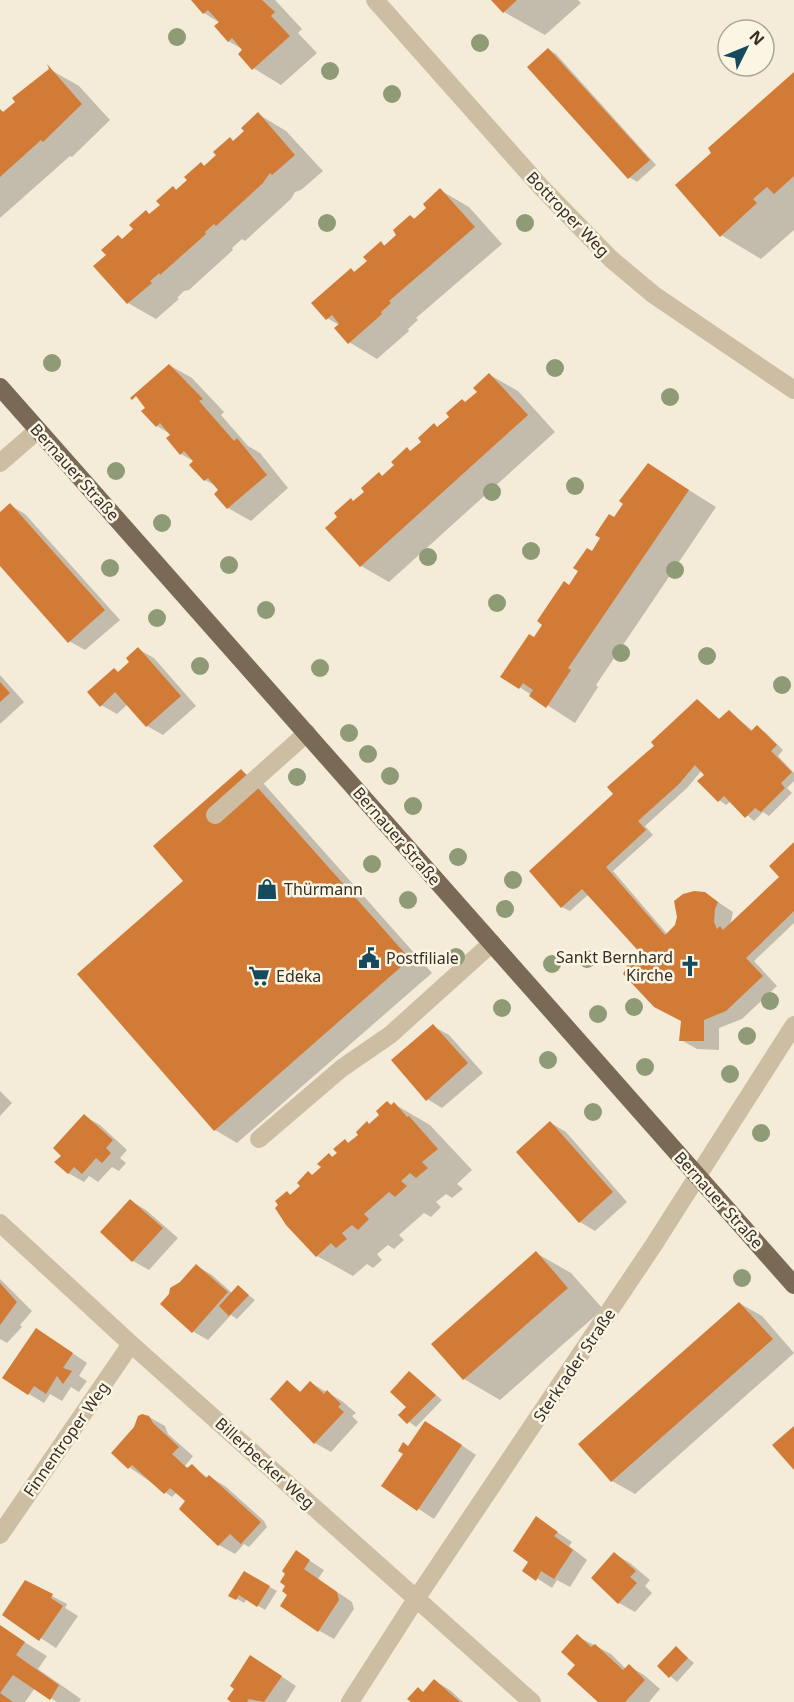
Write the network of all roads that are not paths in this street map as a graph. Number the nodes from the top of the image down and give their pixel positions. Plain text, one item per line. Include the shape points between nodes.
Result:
1 (375, 0) edge
2 (0, 387) edge
3 (794, 390) edge
4 (38, 430) junction
5 (0, 463) edge
6 (307, 733) junction
7 (215, 815) dead end
8 (492, 943) junction
9 (794, 1025) edge
10 (259, 1139) dead end
11 (697, 1175) junction
12 (0, 1222) edge
13 (794, 1285) edge
14 (132, 1344) junction
15 (0, 1535) edge
16 (416, 1599) junction
17 (350, 1702) edge
18 (532, 1702) edge

1 - 3 street, Bottroper Weg via 575,224 611,259 654,295
2 - 4 main road, Bernauer Straße
4 - 5 street
4 - 6 main road, Bernauer Straße
6 - 7 street
6 - 8 main road, Bernauer Straße
8 - 10 street via 390,1035 342,1068
8 - 11 main road, Bernauer Straße
9 - 11 street, Sterkrader Straße
11 - 13 main road, Bernauer Straße
11 - 16 street, Sterkrader Straße
12 - 14 street, Billerbecker Weg
14 - 15 street, Finnentroper Weg
14 - 16 street, Billerbecker Weg
16 - 17 street, Sterkrader Straße
16 - 18 street, Billerbecker Weg

